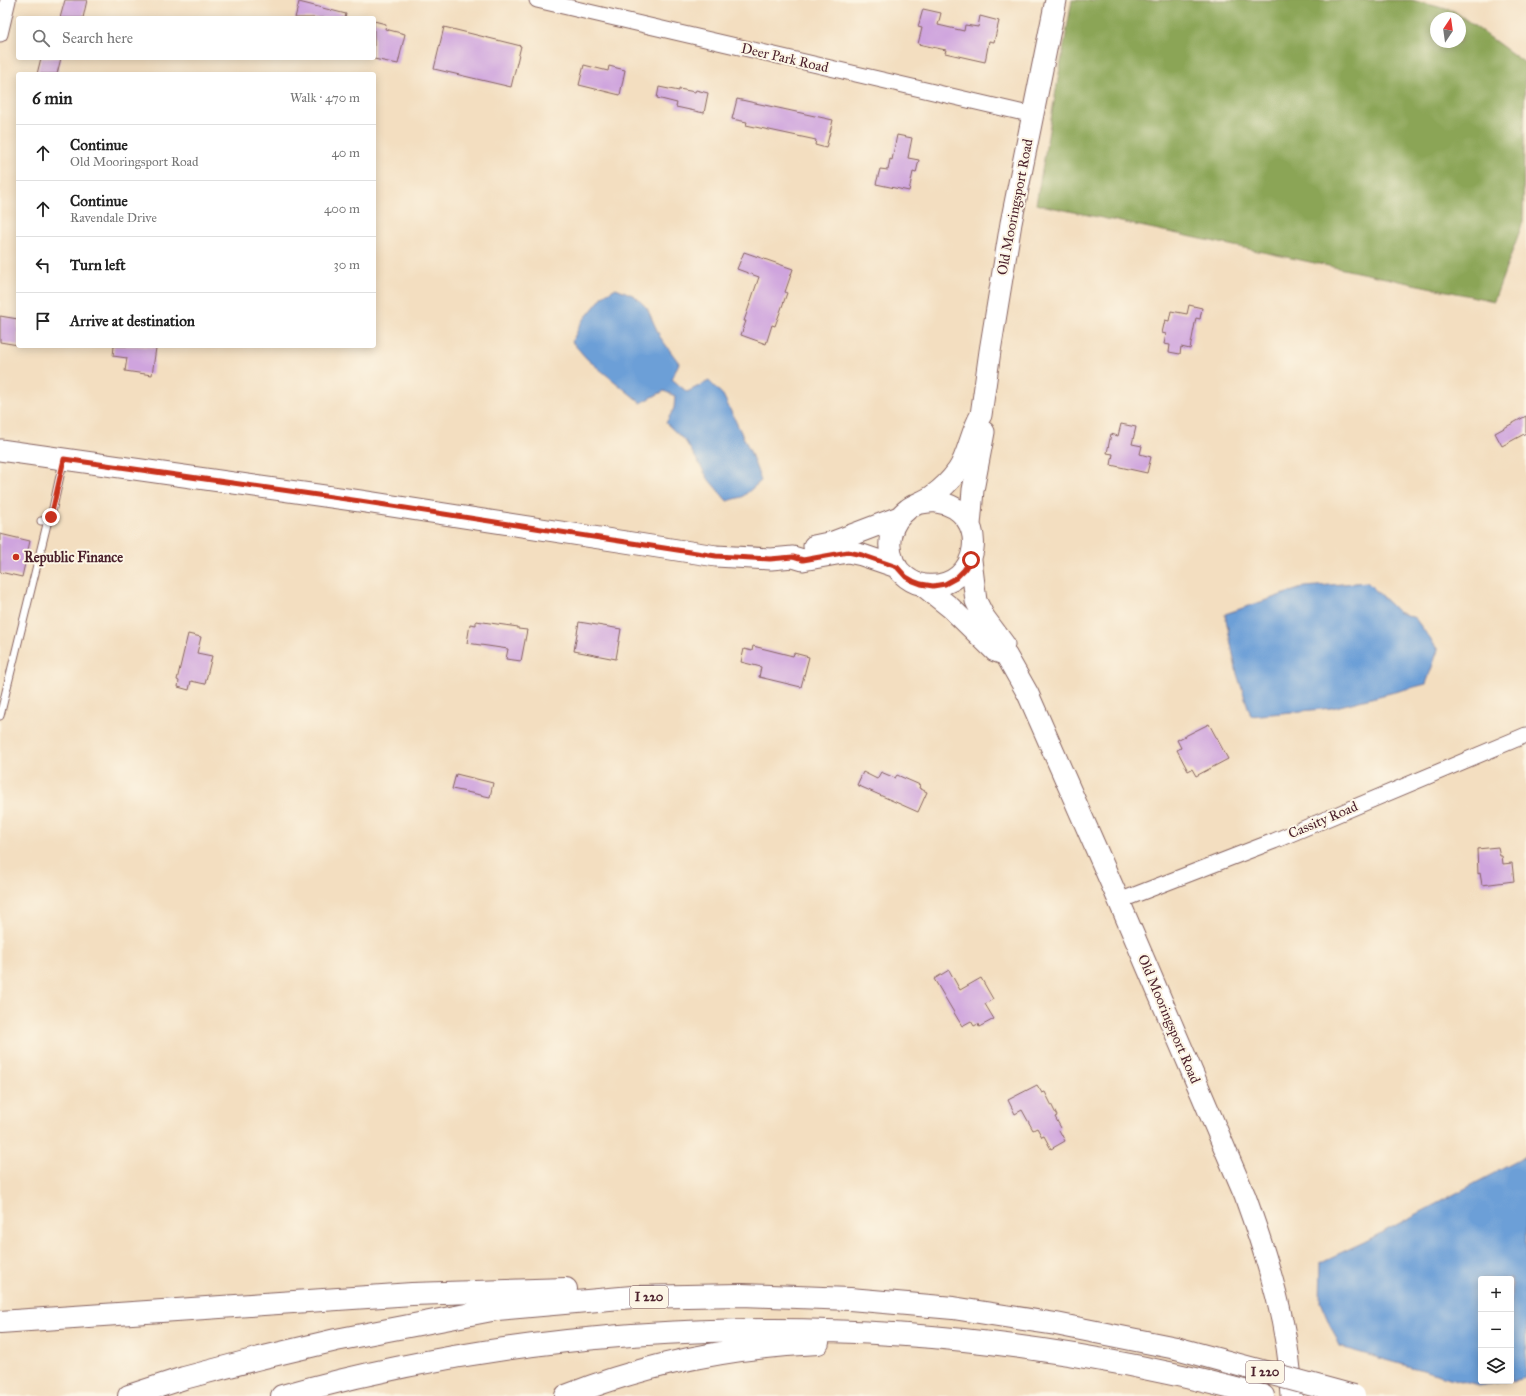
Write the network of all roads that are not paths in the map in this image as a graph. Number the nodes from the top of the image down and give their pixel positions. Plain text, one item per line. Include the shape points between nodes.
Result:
1 (8, 0) edge
2 (537, 0) edge
3 (1056, 0) edge
4 (0, 34) edge
5 (1033, 115) junction
6 (981, 415) junction
7 (0, 450) edge
8 (64, 459) junction
9 (922, 502) junction
10 (899, 517) junction
11 (970, 525) junction
12 (793, 557) junction
13 (971, 560) junction
14 (897, 567) junction
15 (921, 584) junction
16 (1006, 655) junction
17 (0, 716) edge
18 (1526, 735) edge
19 (1119, 901) junction
20 (741, 1295) junction
21 (0, 1322) edge
22 (987, 1343) junction
23 (130, 1396) edge
24 (282, 1396) edge
25 (566, 1396) edge
26 (1263, 1396) edge
27 (1292, 1396) edge
28 (1354, 1396) edge

1 - 4 street
2 - 5 street, Deer Park Road
3 - 5 main road, Old Mooringsport Road
5 - 6 main road, Old Mooringsport Road via 1010,231
6 - 9 main road, Old Mooringsport Road via 959,468 933,496
6 - 11 main road, Old Mooringsport Road via 985,424 973,490
7 - 8 main road
8 - 12 main road via 360,501 716,556
8 - 17 lane via 51,517 45,521
9 - 10 main road, Old Mooringsport Road via 909,508
9 - 11 main road via 950,505
10 - 12 main road via 833,542 800,549
10 - 14 main road, Old Mooringsport Road via 892,528 889,542 891,555
11 - 13 main road, Old Mooringsport Road via 974,542
12 - 14 main road via 803,560 848,552
13 - 15 main road, Old Mooringsport Road via 956,578 945,584
13 - 16 main road, Old Mooringsport Road via 976,602 1007,648
14 - 15 main road, Old Mooringsport Road via 906,577
15 - 16 main road, Old Mooringsport Road via 951,608 995,651
16 - 19 main road, Old Mooringsport Road via 1028,694
18 - 19 street, Cassity Road via 1274,841
19 - 27 main road, Old Mooringsport Road via 1245,1196 1262,1242 1288,1353
20 - 21 highway via 620,1289 545,1289 412,1294
20 - 23 highway, I 220 via 632,1297 497,1309 336,1340 260,1358 184,1378
20 - 28 highway, I 220, bridge via 850,1299 953,1308 1056,1324 1176,1348
22 - 24 highway, I 220 via 912,1335 796,1329 711,1330 618,1336 432,1361
22 - 25 highway via 792,1344 736,1350 643,1369
22 - 26 highway, I 220 via 1071,1354 1170,1373

